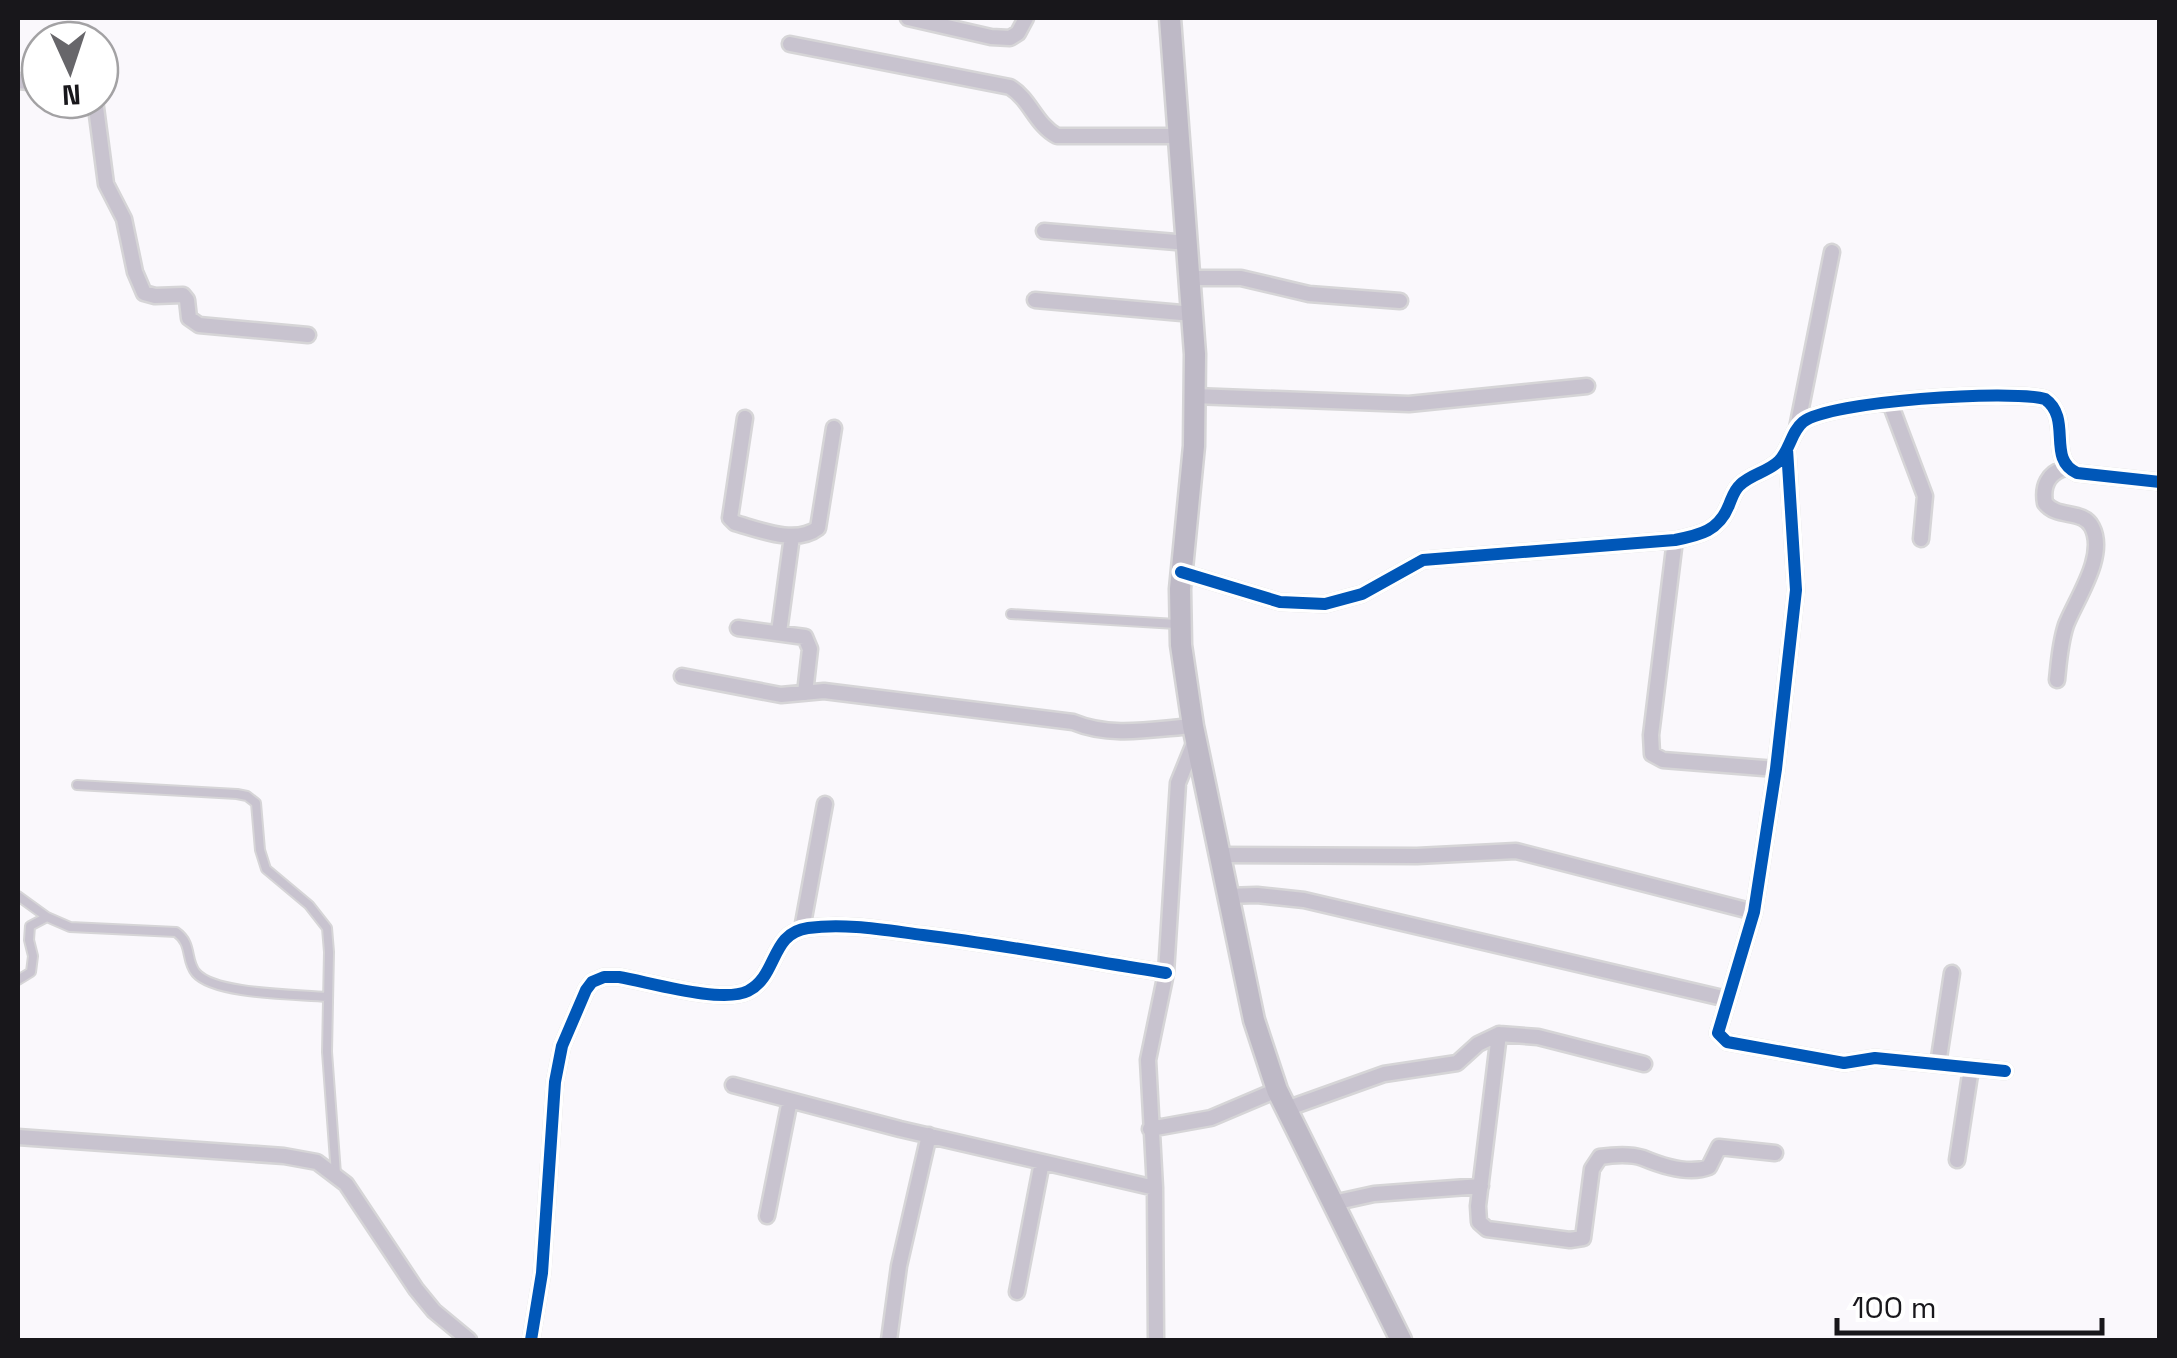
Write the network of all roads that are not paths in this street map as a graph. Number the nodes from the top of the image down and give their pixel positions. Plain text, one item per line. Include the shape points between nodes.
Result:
1 (908, 18) edge
2 (1026, 18) edge
3 (1170, 18) edge
4 (790, 44) dead end
5 (97, 120) edge
6 (1180, 136) junction
7 (1044, 232) dead end
8 (1188, 243) junction
9 (1832, 252) dead end
10 (1190, 278) junction
11 (1035, 300) dead end
12 (1400, 300) dead end
13 (1193, 314) junction
14 (308, 335) dead end
15 (1587, 386) dead end
16 (1194, 396) junction
17 (1890, 402) junction
18 (745, 418) dead end
19 (834, 428) dead end
20 (1797, 428) junction
21 (1787, 450) junction
22 (2065, 468) junction
23 (2160, 482) edge
24 (792, 536) junction
25 (1921, 539) dead end
26 (1675, 540) junction
27 (1182, 572) junction
28 (1011, 614) dead end
29 (1181, 624) junction
30 (738, 628) dead end
31 (778, 632) junction
32 (682, 676) dead end
33 (2056, 680) dead end
34 (805, 693) junction
35 (1194, 734) junction
36 (1776, 769) junction
37 (77, 785) dead end
38 (825, 804) dead end
39 (1218, 855) junction
40 (18, 896) edge
41 (1226, 896) junction
42 (1754, 912) junction
43 (47, 916) junction
44 (802, 928) junction
45 (1166, 973) junction
46 (1952, 973) dead end
47 (18, 980) edge
48 (328, 997) junction
49 (1728, 998) junction
50 (1499, 1034) junction
51 (1644, 1064) dead end
52 (1938, 1064) junction
53 (1971, 1068) junction
54 (2005, 1071) dead end
55 (733, 1085) dead end
56 (1282, 1099) junction
57 (790, 1100) junction
58 (1150, 1129) junction
59 (930, 1136) junction
60 (18, 1137) edge
61 (1776, 1153) dead end
62 (1957, 1160) dead end
63 (1042, 1162) junction
64 (336, 1175) junction
65 (1481, 1186) junction
66 (1155, 1188) junction
67 (1333, 1203) junction
68 (767, 1216) dead end
69 (1017, 1292) dead end
70 (469, 1340) edge
71 (531, 1340) edge
72 (889, 1340) edge
73 (1156, 1340) edge
74 (1401, 1340) edge

1 - 2 street via 1002,38 1018,33
3 - 6 main road
4 - 6 street via 1010,87 1057,136
5 - 14 street via 104,174 144,292 183,296 189,318 199,325
6 - 8 main road
7 - 8 street
8 - 10 main road
9 - 20 street
10 - 12 street via 1241,278 1309,294
10 - 13 main road
11 - 13 street
13 - 16 main road
15 - 16 street via 1409,404
16 - 27 main road
17 - 20 street via 1816,415
17 - 22 street via 2045,400 2060,422
17 - 25 street via 1925,496
18 - 24 street via 730,518
19 - 24 street via 821,522 812,533
20 - 21 street
21 - 26 street via 1740,485 1715,526
21 - 36 street via 1796,590
22 - 23 street
22 - 33 street via 2049,478 2045,503 2087,521 2095,542 2090,574 2063,635
24 - 31 street
26 - 27 street via 1423,560 1362,594 1324,604 1280,602
26 - 36 street via 1652,754
27 - 29 main road
28 - 29 lane
29 - 35 main road
30 - 31 street
31 - 34 street via 809,642
32 - 34 street via 781,695
34 - 35 street via 1108,731
35 - 39 main road
35 - 45 street via 1174,813
36 - 42 street
37 - 48 lane via 248,796 256,803 266,868 326,928
38 - 44 street
39 - 41 main road
39 - 42 street via 1516,851
40 - 43 lane
41 - 49 street via 1304,900
41 - 56 main road via 1254,1020
42 - 49 street
43 - 47 lane via 30,926 33,965
43 - 48 lane via 70,927 170,931 186,942 192,966 205,981
44 - 45 street via 900,932
44 - 71 street via 780,943 767,972 746,993 726,996 619,977 604,977 586,990 554,1082 546,1234
45 - 58 street via 1148,1060
46 - 52 street
48 - 64 lane
49 - 52 street via 1718,1033 1727,1042 1844,1062
50 - 51 street
50 - 56 street via 1458,1063
50 - 65 street
52 - 53 street
53 - 54 street
53 - 62 street
55 - 57 street
56 - 58 street
56 - 67 main road
57 - 59 street
57 - 68 street
58 - 66 street
59 - 63 street
59 - 72 street
60 - 64 street via 284,1156 317,1162
61 - 65 street via 1718,1147 1701,1170 1600,1156 1592,1169 1586,1234 1578,1240 1482,1227
63 - 66 street
63 - 69 street
64 - 70 street via 425,1300
65 - 67 street
66 - 73 street
67 - 74 main road

